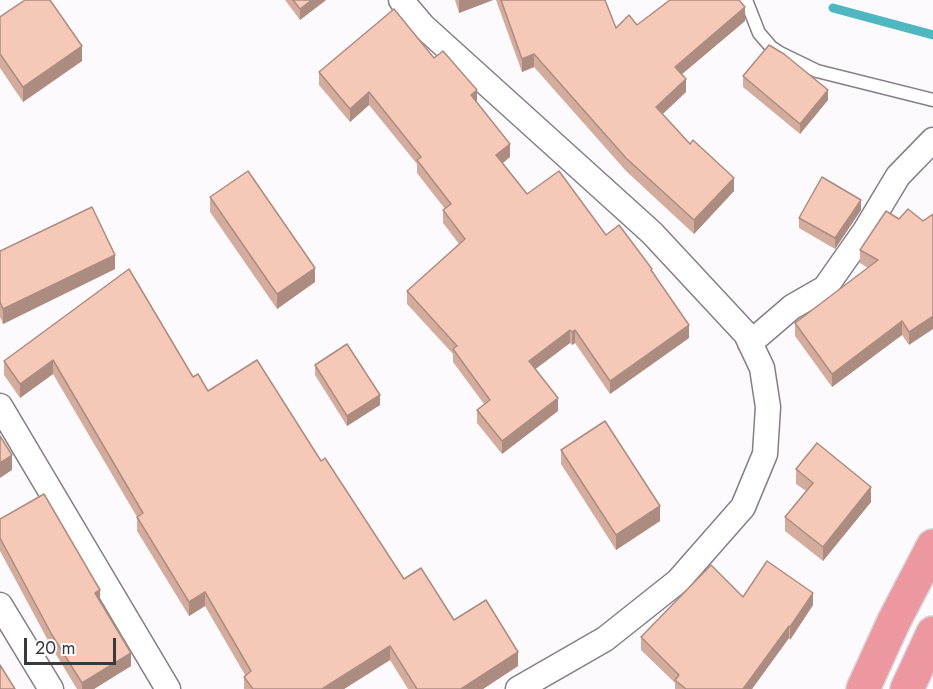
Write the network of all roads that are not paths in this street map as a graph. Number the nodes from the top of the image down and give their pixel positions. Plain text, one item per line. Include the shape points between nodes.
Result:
1 (401, 0) edge
2 (746, 0) edge
3 (933, 100) edge
4 (933, 140) edge
5 (750, 343) junction
6 (0, 406) edge
7 (933, 546) edge
8 (0, 605) edge
9 (933, 633) edge
10 (51, 689) edge
11 (168, 689) edge
12 (518, 689) edge
13 (863, 689) edge
14 (908, 689) edge

1 - 5 street via 423,26 652,233 746,334
2 - 3 lane via 759,33 780,53 817,70
4 - 5 street via 898,176 825,288 792,307
5 - 12 street via 762,368 768,407 765,454 742,507 678,581 605,639
6 - 11 street
7 - 13 main road
8 - 10 street
9 - 14 main road

